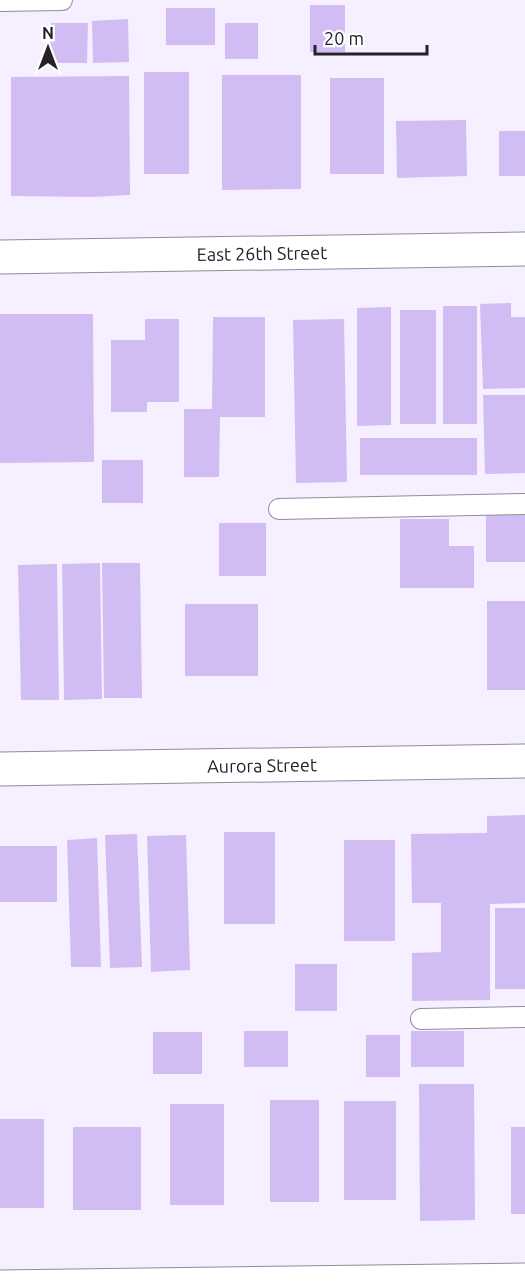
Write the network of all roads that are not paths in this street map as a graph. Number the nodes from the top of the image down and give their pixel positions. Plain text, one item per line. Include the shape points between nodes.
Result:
1 (62, 0) edge
2 (0, 1) edge
3 (525, 249) edge
4 (0, 257) edge
5 (525, 504) edge
6 (279, 509) dead end
7 (525, 761) edge
8 (0, 768) edge
9 (525, 1017) edge
10 (421, 1019) dead end
11 (525, 1280) edge
12 (0, 1287) edge

1 - 2 lane
3 - 4 street, East 26th Street
5 - 6 lane
7 - 8 street, Aurora Street
9 - 10 lane
11 - 12 street

